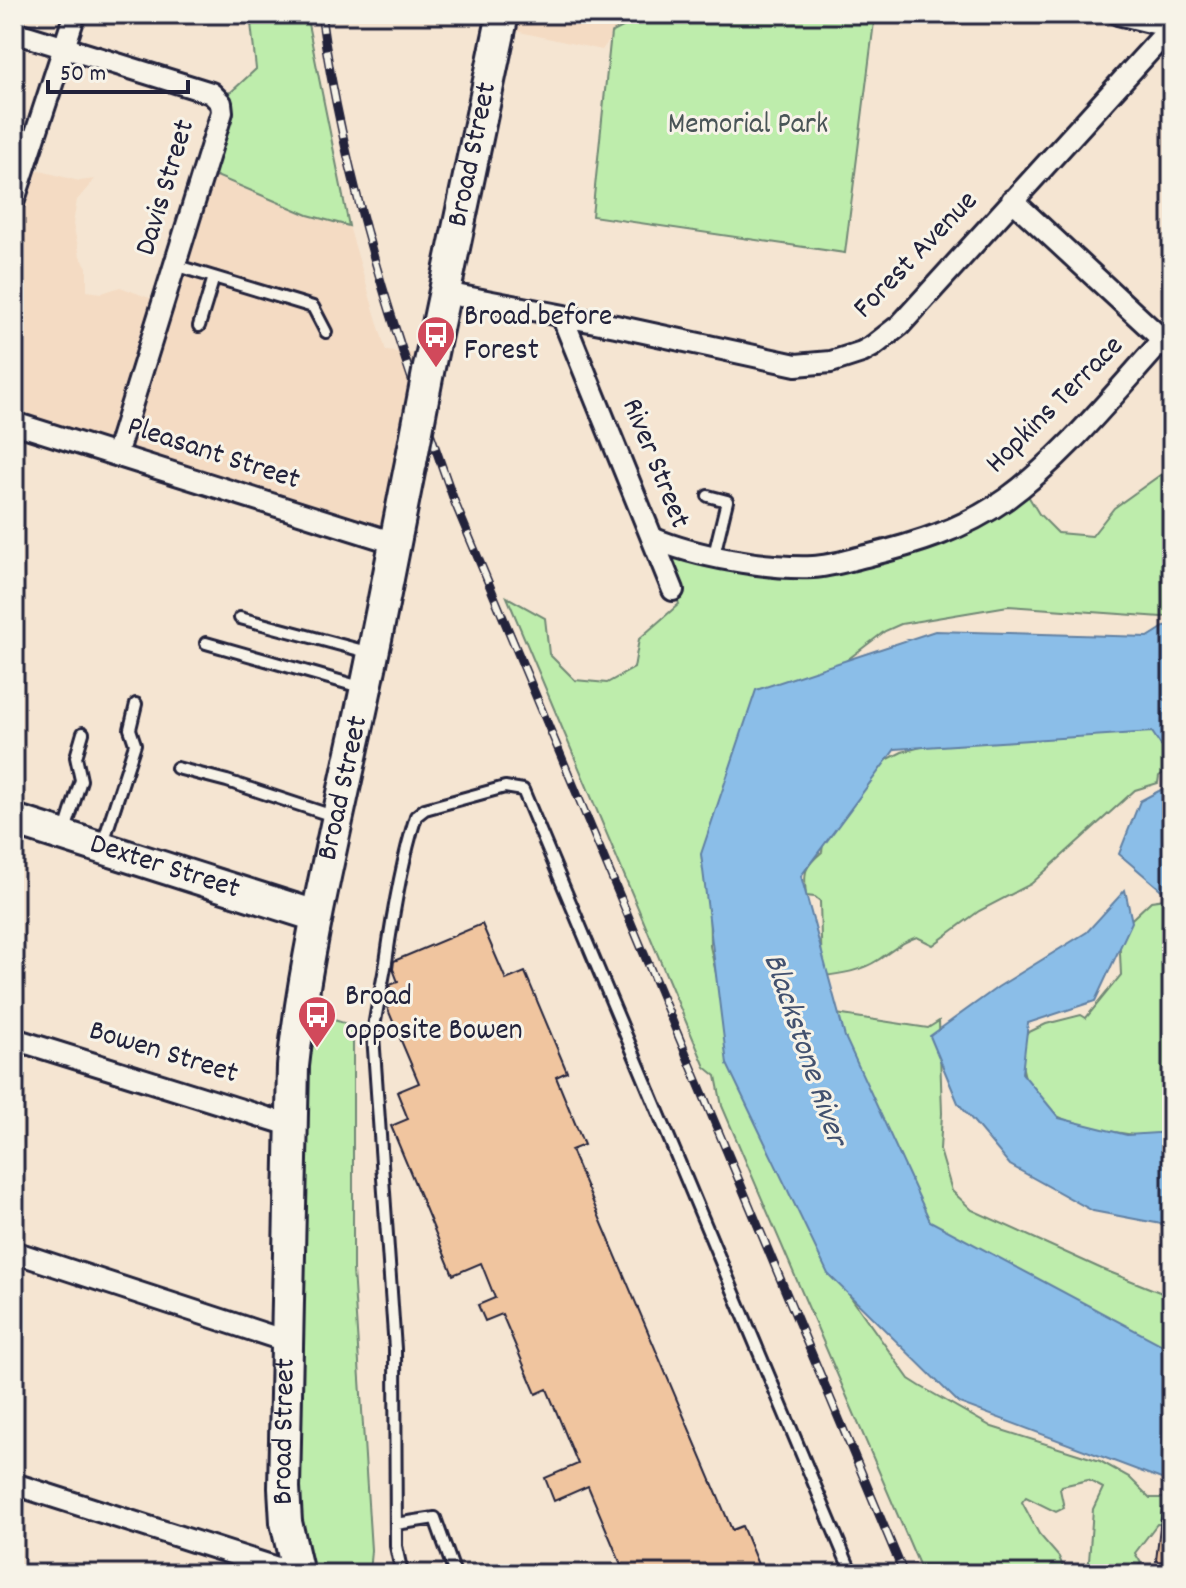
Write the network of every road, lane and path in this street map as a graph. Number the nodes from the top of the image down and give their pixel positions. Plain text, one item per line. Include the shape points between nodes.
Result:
1 (75, 14) edge
2 (503, 14) edge
3 (579, 14) edge
4 (618, 14) edge
5 (1118, 14) edge
6 (1171, 27) edge
7 (14, 32) edge
8 (64, 48) junction
9 (14, 200) edge
10 (1012, 200) junction
11 (174, 265) junction
12 (214, 277) junction
13 (445, 293) junction
14 (562, 316) junction
15 (199, 326) dead end
16 (326, 332) dead end
17 (1167, 335) edge
18 (14, 423) edge
19 (116, 455) junction
20 (708, 496) dead end
21 (652, 538) junction
22 (395, 543) junction
23 (714, 555) junction
24 (673, 590) dead end
25 (240, 618) dead end
26 (206, 643) dead end
27 (373, 654) junction
28 (366, 688) junction
29 (136, 704) dead end
30 (83, 733) dead end
31 (177, 768) dead end
32 (338, 817) junction
33 (14, 820) edge
34 (64, 836) junction
35 (101, 848) junction
36 (316, 916) junction
37 (14, 1039) edge
38 (293, 1126) junction
39 (14, 1252) edge
40 (286, 1341) junction
41 (14, 1484) edge
42 (396, 1524) junction
43 (297, 1574) edge
44 (402, 1574) edge
45 (455, 1574) edge
46 (852, 1574) edge

1 - 8 street
2 - 13 main road, Broad Street
3 - 4 lane via 610,19
5 - 6 street
6 - 10 street, Forest Avenue
7 - 8 street, Davis Street
8 - 9 street
8 - 11 street, Davis Street via 211,93 221,103
10 - 14 street, Forest Avenue via 900,325 873,346 831,362 769,361
10 - 17 street
11 - 12 lane
11 - 19 street, Davis Street
12 - 15 lane
12 - 16 lane via 313,307
13 - 14 street, Forest Avenue
13 - 22 main road, Broad Street, bridge
14 - 21 street, River Street
17 - 23 street, Hopkins Terrace via 1023,485 964,524 918,543 812,567
18 - 19 street, Pleasant Street
19 - 22 street, Pleasant Street
20 - 23 lane via 727,501
21 - 23 street, Hopkins Terrace
21 - 24 street, River Street
22 - 27 main road, Broad Street
25 - 27 lane
26 - 28 lane
27 - 28 main road, Broad Street
28 - 32 main road, Broad Street
29 - 35 lane via 130,729 135,744
30 - 34 lane via 76,757 81,780
31 - 32 lane
32 - 36 main road, Broad Street
33 - 34 main road, Dexter Street
34 - 35 main road, Dexter Street
35 - 36 main road, Dexter Street
36 - 38 main road, Broad Street via 297,1028
37 - 38 street, Bowen Street
38 - 40 main road, Broad Street
39 - 40 street
40 - 43 main road, Broad Street via 284,1488
41 - 43 street
42 - 44 lane
42 - 45 lane via 435,1518
42 - 46 lane via 395,1349 373,1035 377,999 416,816 505,787 523,790

